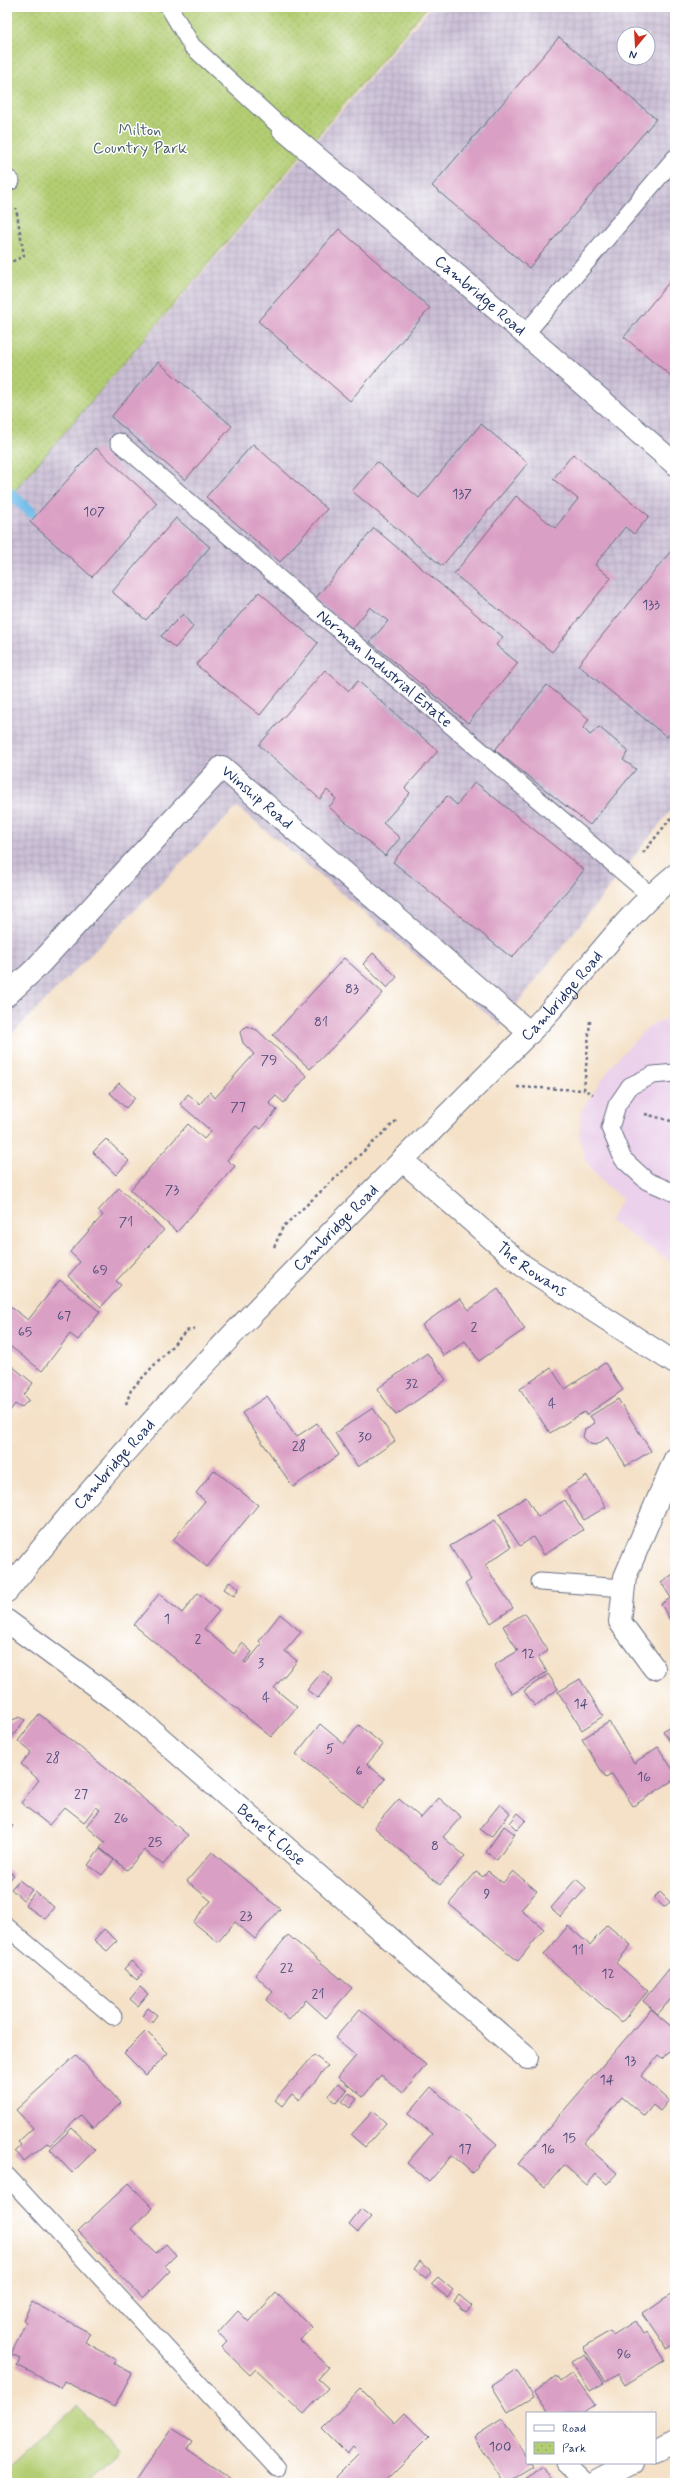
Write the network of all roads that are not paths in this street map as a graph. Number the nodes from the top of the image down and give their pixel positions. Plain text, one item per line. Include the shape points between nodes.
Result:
1 (169, 7) edge
2 (283, 129) joint
3 (675, 158) edge
4 (526, 334) junction
5 (119, 442) dead end
6 (675, 464) edge
7 (675, 875) edge
8 (650, 895) junction
9 (7, 995) edge
10 (530, 1033) junction
11 (675, 1073) edge
12 (402, 1160) junction
13 (675, 1193) edge
14 (675, 1363) edge
15 (675, 1459) edge
16 (540, 1582) dead end
17 (624, 1588) junction
18 (7, 1590) edge
19 (7, 1621) edge
20 (654, 1668) dead end
21 (7, 1927) edge
22 (113, 2016) dead end
23 (527, 2058) dead end
24 (7, 2176) edge
25 (675, 2440) edge
26 (656, 2450) edge
27 (566, 2464) edge
28 (630, 2464) edge
29 (277, 2468) dead end
30 (586, 2483) edge
31 (594, 2483) edge

1 - 2 lane via 192,46
2 - 4 street, Cambridge Road
3 - 4 lane
4 - 6 street, Cambridge Road
5 - 8 lane, Norman Industrial Estate
7 - 8 street, Cambridge Road
8 - 10 street, Cambridge Road
9 - 10 street, Winship Road via 40,963 222,767
10 - 12 street, Cambridge Road
11 - 13 lane via 653,1075 630,1086 617,1105 610,1128 623,1159 646,1180
12 - 14 street, The Rowans via 522,1265
12 - 18 street, Cambridge Road via 140,1433
15 - 17 street via 625,1578
16 - 17 lane
17 - 20 street via 620,1622
19 - 23 street, Bene't Close via 127,1709
21 - 22 lane
24 - 29 lane
25 - 26 street
27 - 30 lane
28 - 31 street

